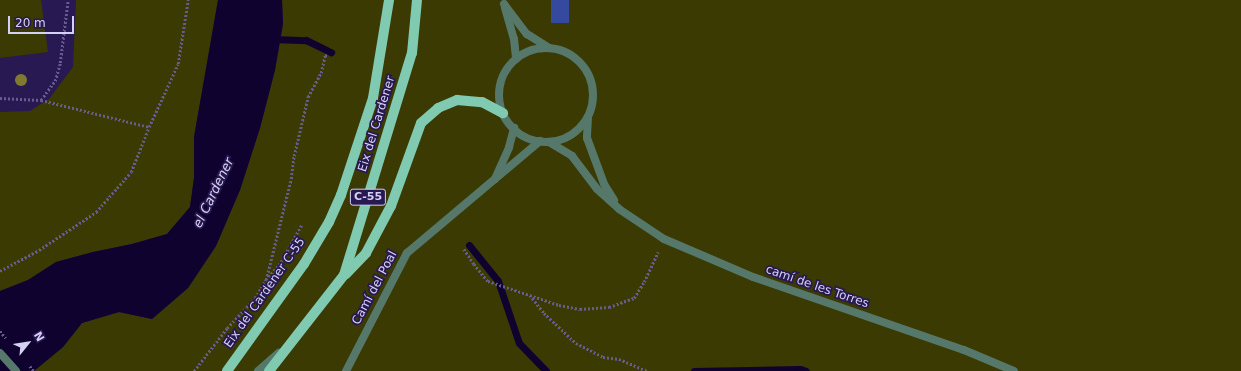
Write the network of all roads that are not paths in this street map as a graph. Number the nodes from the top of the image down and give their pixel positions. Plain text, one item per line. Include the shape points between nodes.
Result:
1 (389, 0) edge
2 (417, 0) edge
3 (503, 2) edge
4 (549, 48) junction
5 (516, 59) junction
6 (503, 113) junction
7 (588, 116) junction
8 (514, 128) junction
9 (545, 142) junction
10 (494, 181) junction
11 (619, 209) junction
12 (344, 275) junction
13 (289, 345) junction
14 (0, 353) edge
15 (234, 361) junction
16 (16, 371) edge
17 (222, 371) edge
18 (226, 371) edge
19 (258, 371) edge
20 (269, 371) edge
21 (346, 371) edge
22 (1014, 371) edge

1 - 15 main road, Eix del Cardener C-55 / C-55 via 373,98 341,195 329,222 304,264
2 - 12 main road, Eix del Cardener / C-55 via 412,53
3 - 4 street via 527,34
3 - 5 street via 514,38
4 - 5 street via 535,49
4 - 7 street via 573,56 587,71 593,93
5 - 6 street via 506,71 501,84
6 - 8 street
6 - 12 main road via 482,102 457,100 438,108 421,123 391,206 366,252
7 - 9 street via 568,137
7 - 11 street via 587,138 604,184
8 - 9 street via 526,137
8 - 10 street via 509,147
9 - 10 street, Camí del Poal
9 - 11 street, camí de les Torres via 572,156 597,188
10 - 21 street, Camí del Poal via 408,253
11 - 22 street, camí de les Torres via 664,239 753,277 964,350
12 - 13 main road, Eix del Cardener / C-55
13 - 19 street
13 - 20 main road, Eix del Cardener / C-55
14 - 16 street
15 - 17 street
15 - 18 main road, Eix del Cardener C-55 / C-55

